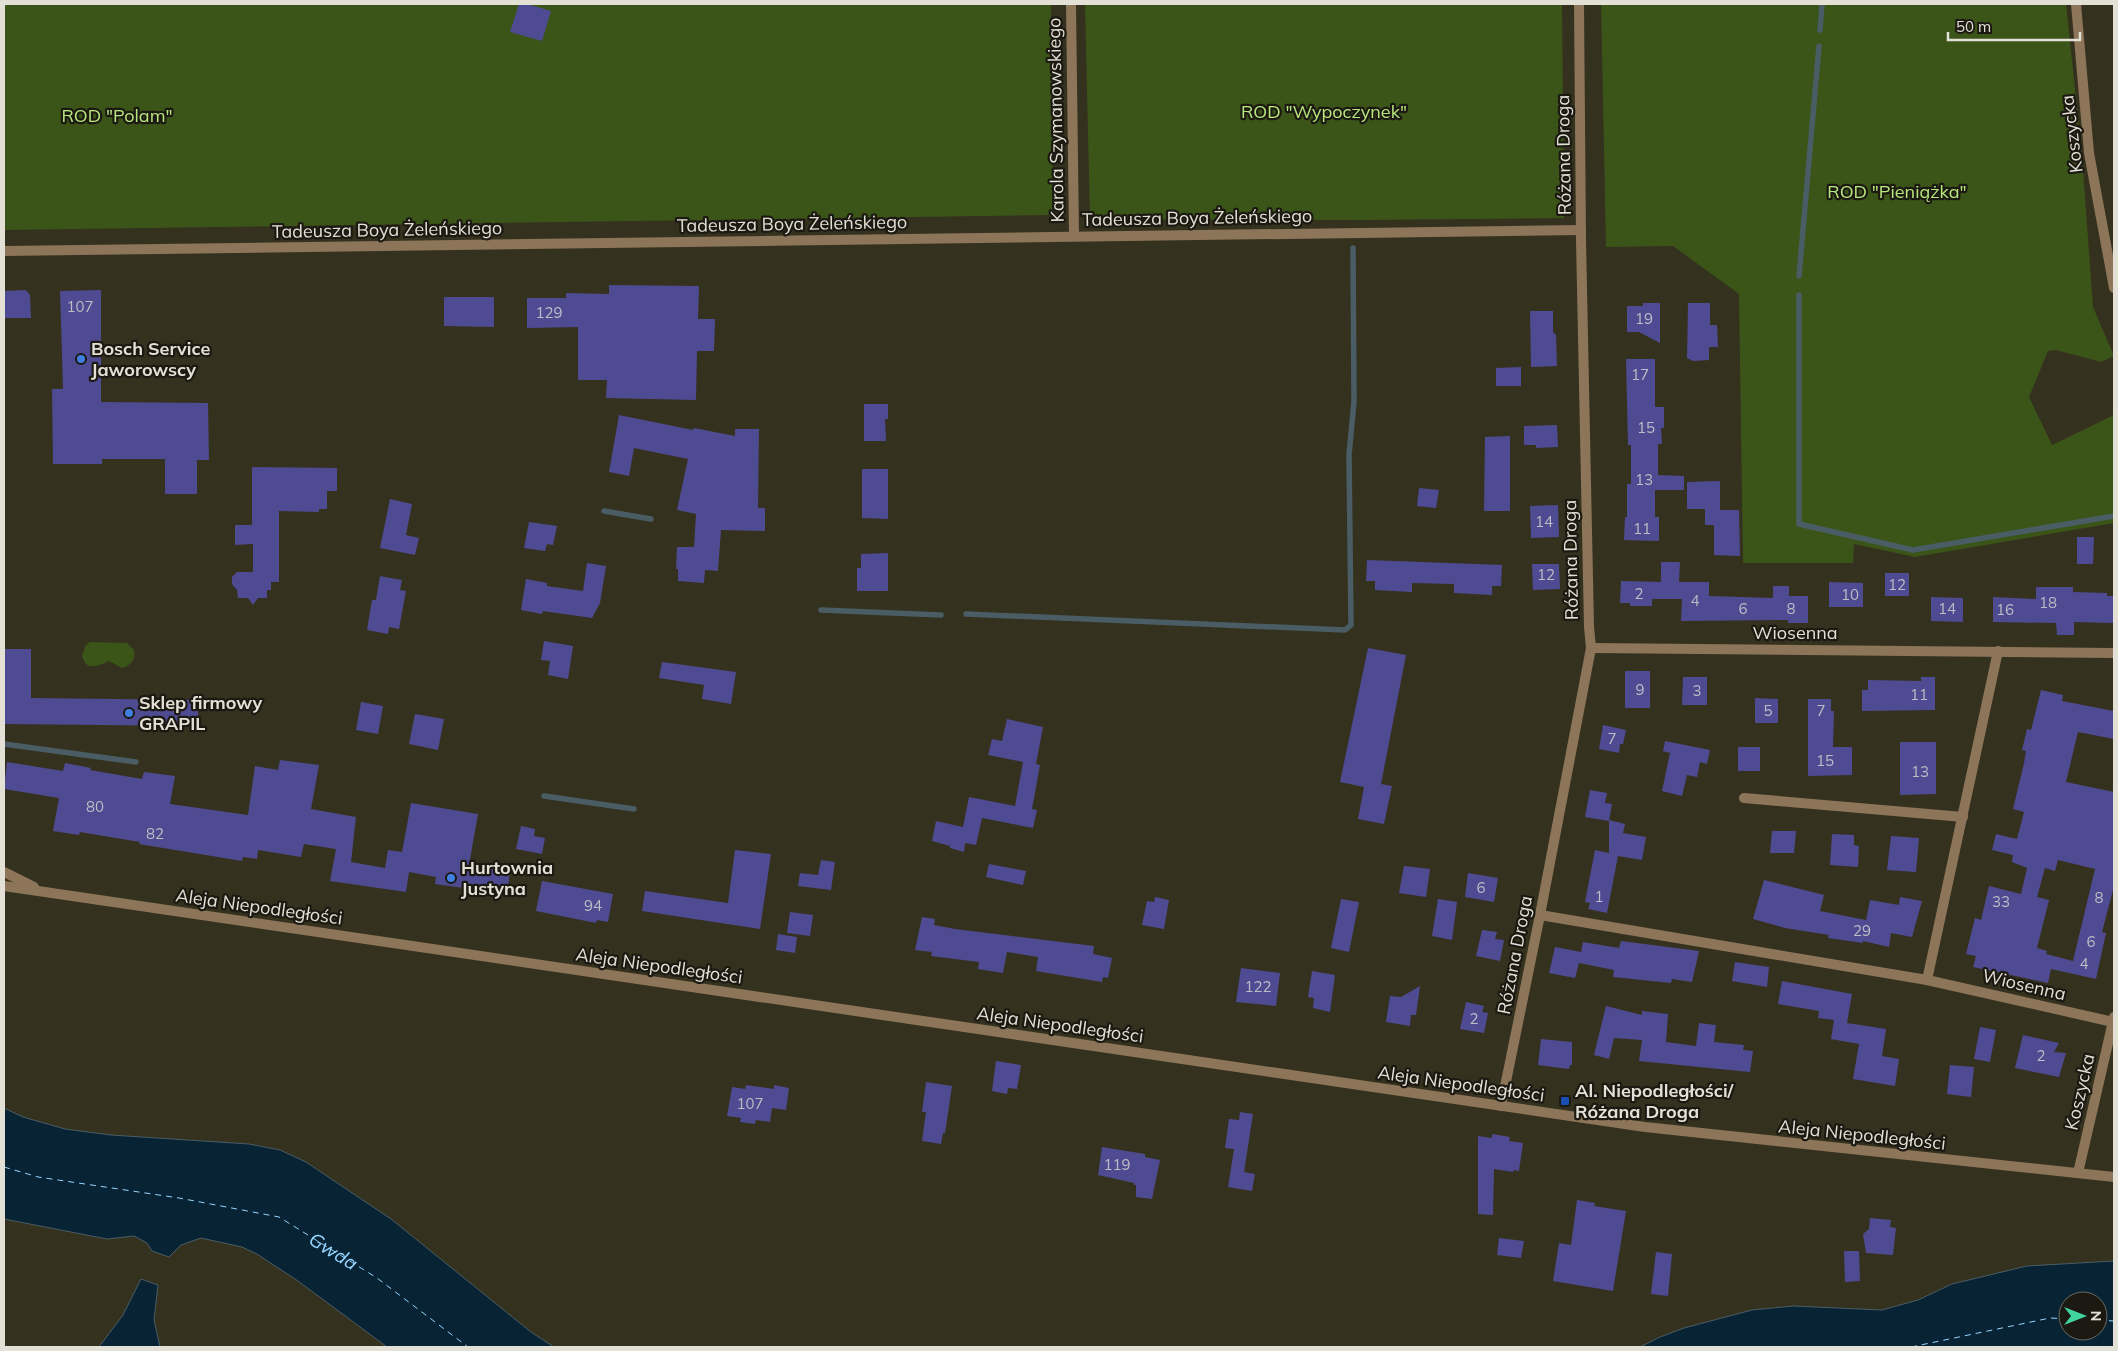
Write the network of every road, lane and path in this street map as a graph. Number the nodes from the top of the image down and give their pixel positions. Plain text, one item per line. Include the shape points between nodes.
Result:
1 (1070, 4) edge
2 (1579, 4) edge
3 (2076, 4) edge
4 (1581, 230) junction
5 (1074, 235) junction
6 (4, 251) edge
7 (2114, 288) edge
8 (1591, 648) junction
9 (1998, 651) junction
10 (2114, 653) edge
11 (1744, 798) dead end
12 (1963, 817) junction
13 (4, 872) edge
14 (4, 886) edge
15 (44, 892) junction
16 (1540, 915) junction
17 (1927, 980) junction
18 (2114, 1020) edge
19 (1501, 1106) junction
20 (2078, 1173) junction
21 (2114, 1177) edge

1 - 5 street, Karola Szymanowskiego
2 - 4 street, Różana Droga
3 - 7 street, Koszycka via 2089,152
4 - 5 street, Tadeusza Boya Żeleńskiego
4 - 8 street, Różana Droga
5 - 6 street, Tadeusza Boya Żeleńskiego
8 - 9 street, Wiosenna
8 - 16 street, Różana Droga
9 - 10 street, Wiosenna
9 - 12 street
11 - 12 street
12 - 17 street
13 - 15 street
14 - 15 street, Aleja Niepodległości
15 - 19 street, Aleja Niepodległości
16 - 17 street, Wiosenna
16 - 19 street, Różana Droga
17 - 18 street, Wiosenna
18 - 20 street, Koszycka
19 - 20 street, Aleja Niepodległości via 1645,1127
20 - 21 street, Aleja Niepodległości

